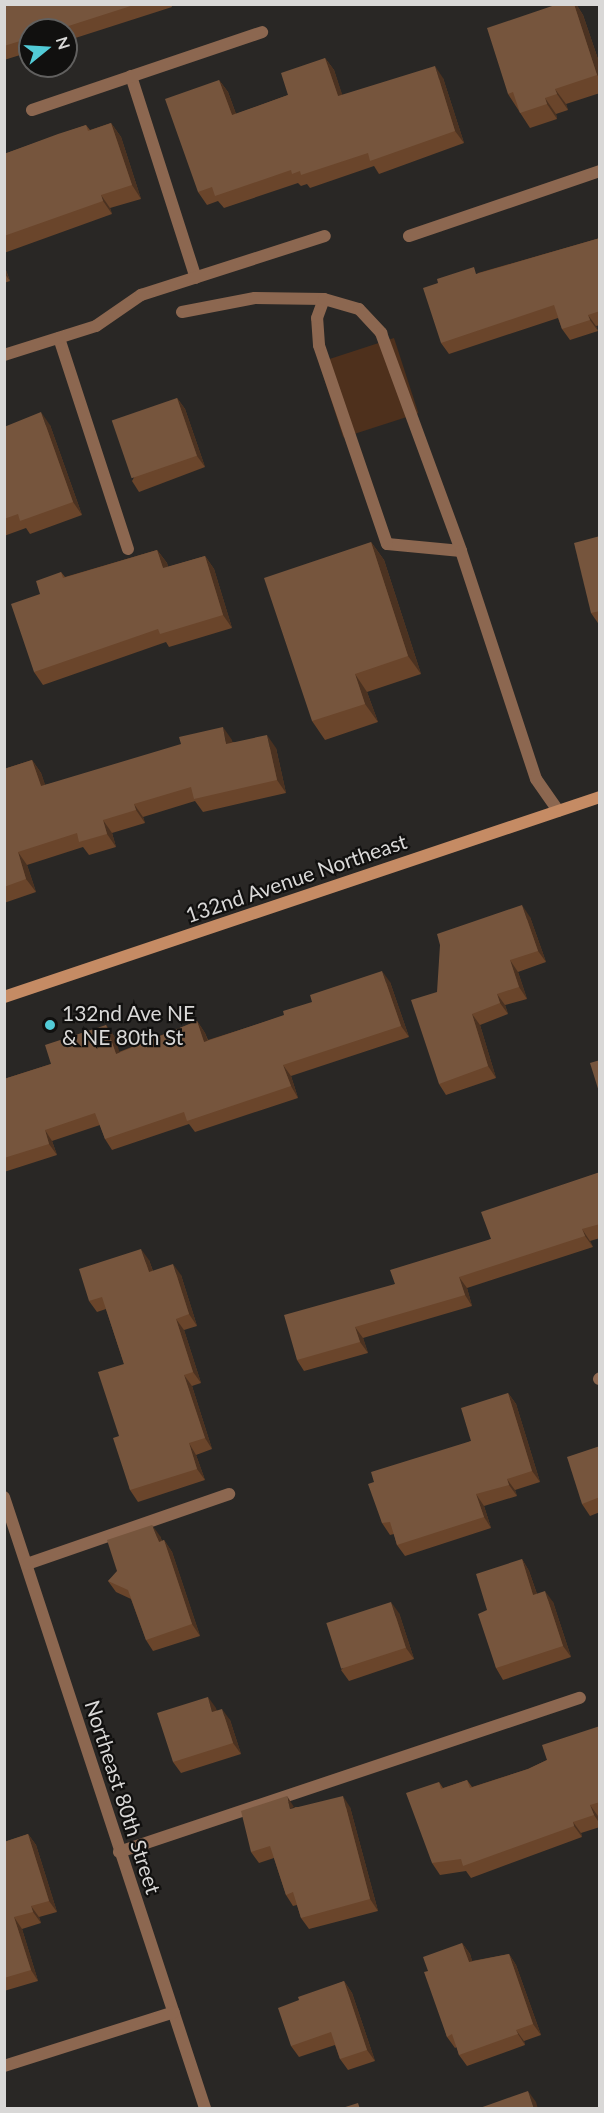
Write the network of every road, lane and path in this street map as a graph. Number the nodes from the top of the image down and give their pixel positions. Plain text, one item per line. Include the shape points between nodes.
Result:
1 (262, 32) dead end
2 (131, 76) junction
3 (32, 110) dead end
4 (600, 171) edge
5 (325, 236) dead end
6 (409, 236) dead end
7 (196, 278) junction
8 (324, 299) junction
9 (182, 312) dead end
10 (58, 338) junction
11 (4, 355) edge
12 (128, 549) dead end
13 (460, 551) junction
14 (600, 797) edge
15 (558, 811) junction
16 (4, 997) edge
17 (229, 1494) dead end
18 (4, 1497) edge
19 (10, 1529) edge
20 (27, 1564) junction
21 (580, 1698) dead end
22 (119, 1852) junction
23 (174, 2012) junction
24 (4, 2066) edge
25 (205, 2109) edge

1 - 2 street
2 - 3 street
2 - 7 street
4 - 6 street
5 - 7 street
7 - 10 street via 141,295 96,326
8 - 9 street via 255,298
8 - 13 street via 358,309 381,333
8 - 13 street via 317,318 319,345 387,544
10 - 11 street
10 - 12 street
13 - 15 street via 536,779
14 - 15 main road, 132nd Avenue Northeast
15 - 16 main road, 132nd Avenue Northeast
17 - 20 street
18 - 19 street, Northeast 80th Street
19 - 20 street, Northeast 80th Street
20 - 22 street, Northeast 80th Street
21 - 22 street
22 - 23 street, Northeast 80th Street
23 - 24 street
23 - 25 street, Northeast 80th Street

